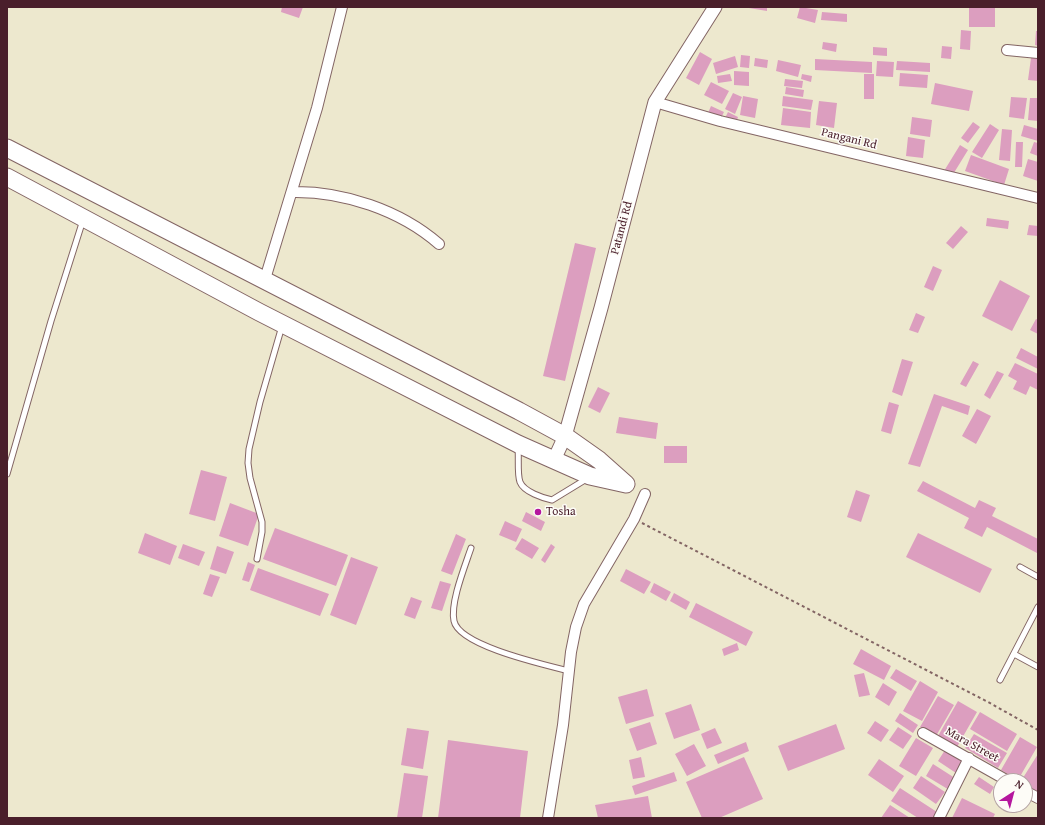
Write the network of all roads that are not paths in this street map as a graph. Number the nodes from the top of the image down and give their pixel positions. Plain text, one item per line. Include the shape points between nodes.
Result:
1 (342, 7) edge
2 (715, 7) edge
3 (1007, 50) dead end
4 (1038, 53) edge
5 (655, 102) junction
6 (7, 148) edge
7 (33, 161) junction
8 (7, 177) edge
9 (24, 185) junction
10 (292, 192) junction
11 (1038, 198) edge
12 (109, 201) junction
13 (91, 221) junction
14 (439, 244) dead end
15 (265, 279) junction
16 (282, 324) junction
17 (565, 436) junction
18 (518, 444) junction
19 (554, 460) junction
20 (7, 474) edge
21 (590, 476) junction
22 (645, 494) dead end
23 (471, 548) dead end
24 (257, 559) dead end
25 (1020, 567) dead end
26 (1038, 577) edge
27 (1038, 607) edge
28 (1014, 654) junction
29 (1038, 667) edge
30 (569, 671) junction
31 (1000, 680) dead end
32 (923, 733) dead end
33 (969, 758) junction
34 (994, 773) edge
35 (548, 818) edge
36 (939, 818) edge

1 - 10 street via 317,108
2 - 5 street, Patandi Rd
3 - 4 street
5 - 11 street, Pangani Rd via 720,121
5 - 17 street, Patandi Rd
6 - 7 highway
7 - 9 highway
7 - 12 highway
8 - 9 highway
9 - 13 highway
10 - 14 street via 315,192 378,208 427,233
10 - 15 street
12 - 13 highway
12 - 15 highway
13 - 16 highway
13 - 20 lane via 51,321
15 - 17 highway
16 - 18 highway
16 - 24 lane via 249,449 250,478 262,522
17 - 19 street, Patandi Rd
17 - 21 highway via 599,460 626,484
18 - 19 highway
18 - 21 lane via 520,482 524,488 544,498 552,500
19 - 21 highway
22 - 30 street via 634,518 584,604 574,633
23 - 30 lane via 454,614 454,623 459,630 474,641 502,652
25 - 26 lane
27 - 28 lane
28 - 29 lane
28 - 31 lane
30 - 35 street
32 - 33 street, Mara Street
33 - 34 street, Mara Street
33 - 36 street

